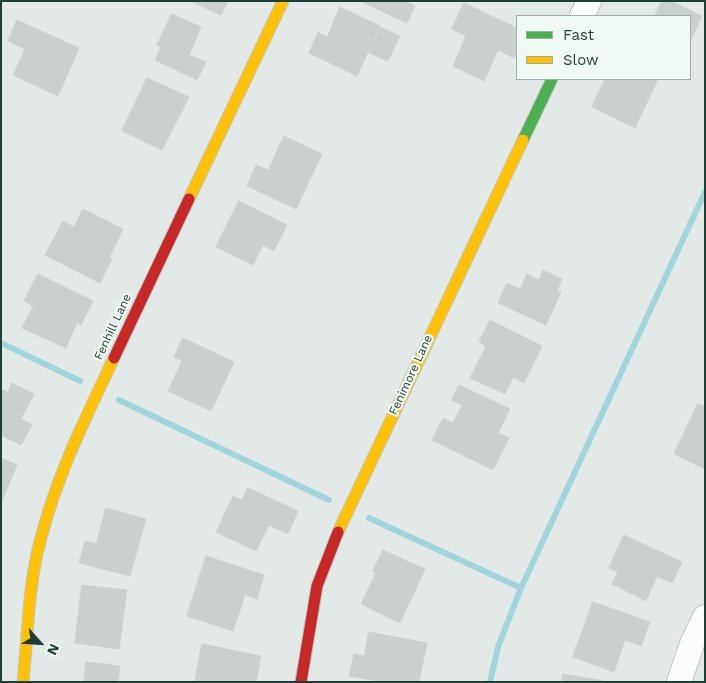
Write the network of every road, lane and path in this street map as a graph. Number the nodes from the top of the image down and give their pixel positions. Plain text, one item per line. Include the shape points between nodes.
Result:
1 (283, 1) edge
2 (589, 1) edge
3 (582, 15) edge
4 (552, 80) edge
5 (705, 617) edge
6 (23, 682) edge
7 (301, 682) edge
8 (679, 682) edge

1 - 6 street, Fenhill Lane via 56,486 36,559
2 - 3 street
4 - 7 street, Fenimore Lane via 332,544 317,586
5 - 8 street

